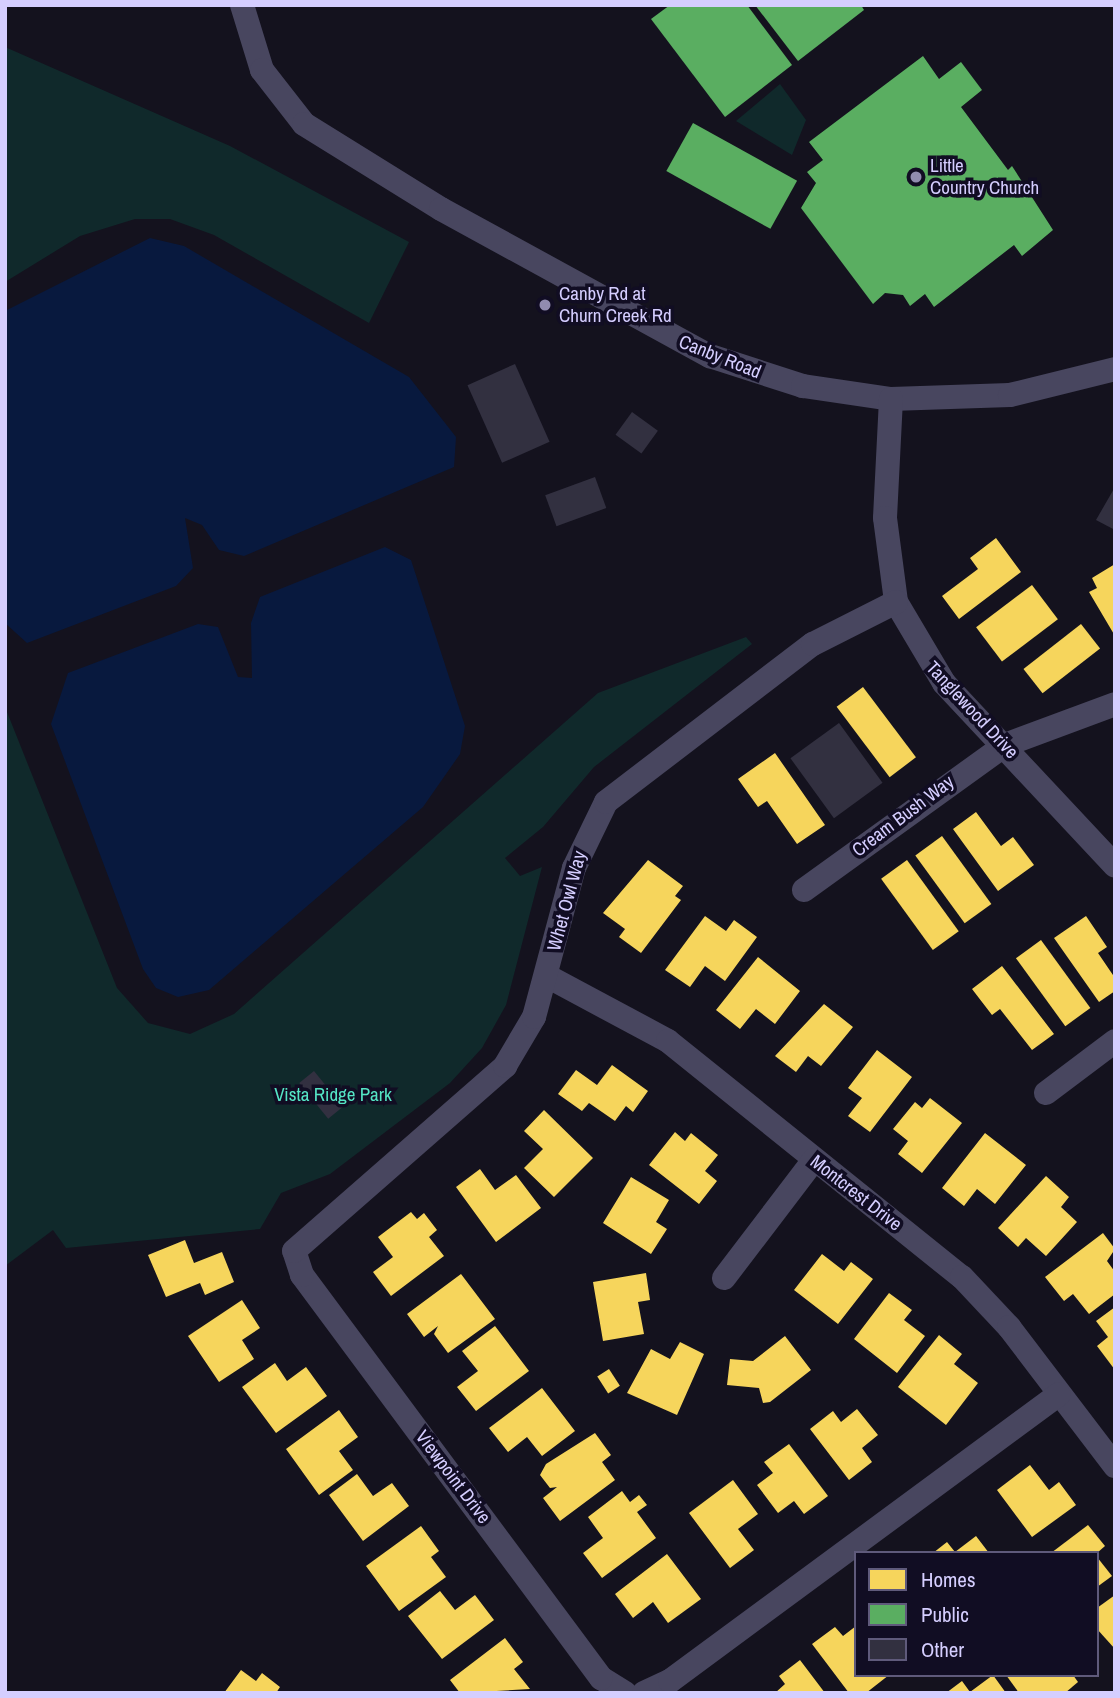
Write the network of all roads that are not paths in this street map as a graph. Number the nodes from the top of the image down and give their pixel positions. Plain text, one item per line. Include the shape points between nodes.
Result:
1 (242, 5) edge
2 (1115, 369) edge
3 (891, 400) junction
4 (896, 602) junction
5 (1115, 704) edge
6 (1004, 745) junction
7 (1115, 866) edge
8 (804, 890) dead end
9 (547, 976) junction
10 (1115, 1041) edge
11 (1046, 1093) dead end
12 (814, 1160) junction
13 (294, 1251) joint
14 (724, 1278) dead end
15 (1059, 1394) junction
16 (1115, 1466) edge
17 (625, 1693) edge
18 (644, 1693) edge

1 - 3 street, Canby Road via 275,92 304,124 345,151 710,356 803,386
2 - 3 street, Canby Road via 1010,395
3 - 4 street, Tanglewood Drive via 884,519
4 - 6 street, Tanglewood Drive via 926,662
4 - 9 street, Whet Owl Way via 813,644 606,802 582,845
5 - 6 street, Cream Bush Way
6 - 7 street, Tanglewood Drive
6 - 8 street, Cream Bush Way
9 - 12 street, Montcrest Drive via 668,1041
9 - 13 street, Whet Owl Way via 527,1032 491,1083
10 - 11 street
12 - 14 street
12 - 15 street, Montcrest Drive via 962,1277
13 - 17 street, Viewpoint Drive via 302,1275 601,1678
15 - 16 street, Montcrest Drive
15 - 18 street via 681,1673

